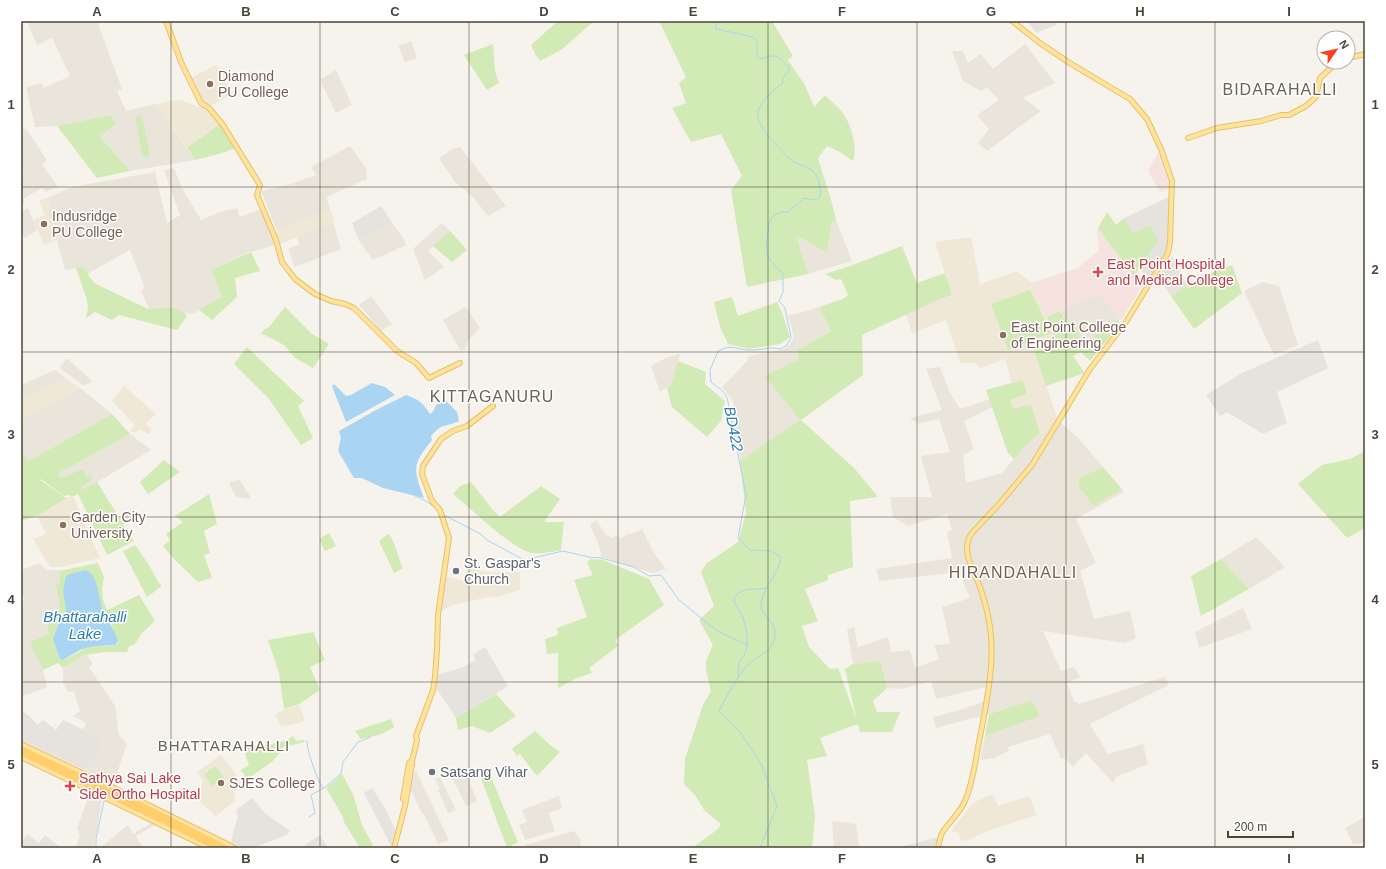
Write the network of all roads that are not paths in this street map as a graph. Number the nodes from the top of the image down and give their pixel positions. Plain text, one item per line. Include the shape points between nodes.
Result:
1 (166, 21) edge
2 (1012, 21) edge
3 (1329, 70) edge
4 (1188, 138) dead end
5 (460, 363) dead end
6 (493, 406) dead end
7 (21, 744) edge
8 (21, 749) edge
9 (21, 753) edge
10 (21, 757) edge
11 (109, 797) junction
12 (209, 848) edge
13 (217, 848) edge
14 (226, 848) edge
15 (235, 848) edge
16 (394, 848) edge
17 (938, 848) edge

1 - 5 main road via 181,62 201,103 213,112 260,185 257,196 276,240 282,262 295,279 315,294 354,308 397,351 416,363 428,378
2 - 17 main road via 1068,62 1130,99 1147,119 1161,148 1172,181 1170,243 1168,253 1126,322 1090,369 1032,465 968,539 967,550 989,626 990,670 972,780 965,803 942,834
3 - 4 main road via 1320,78 1316,97 1289,115 1217,128
6 - 16 main road via 467,426 441,439 423,466 422,474 432,501 440,510 449,538 438,614 433,690 416,736 412,761 409,763 402,806 404,809
7 - 15 main road
8 - 14 highway via 130,799
9 - 11 highway
10 - 11 main road
11 - 12 main road
11 - 13 highway

